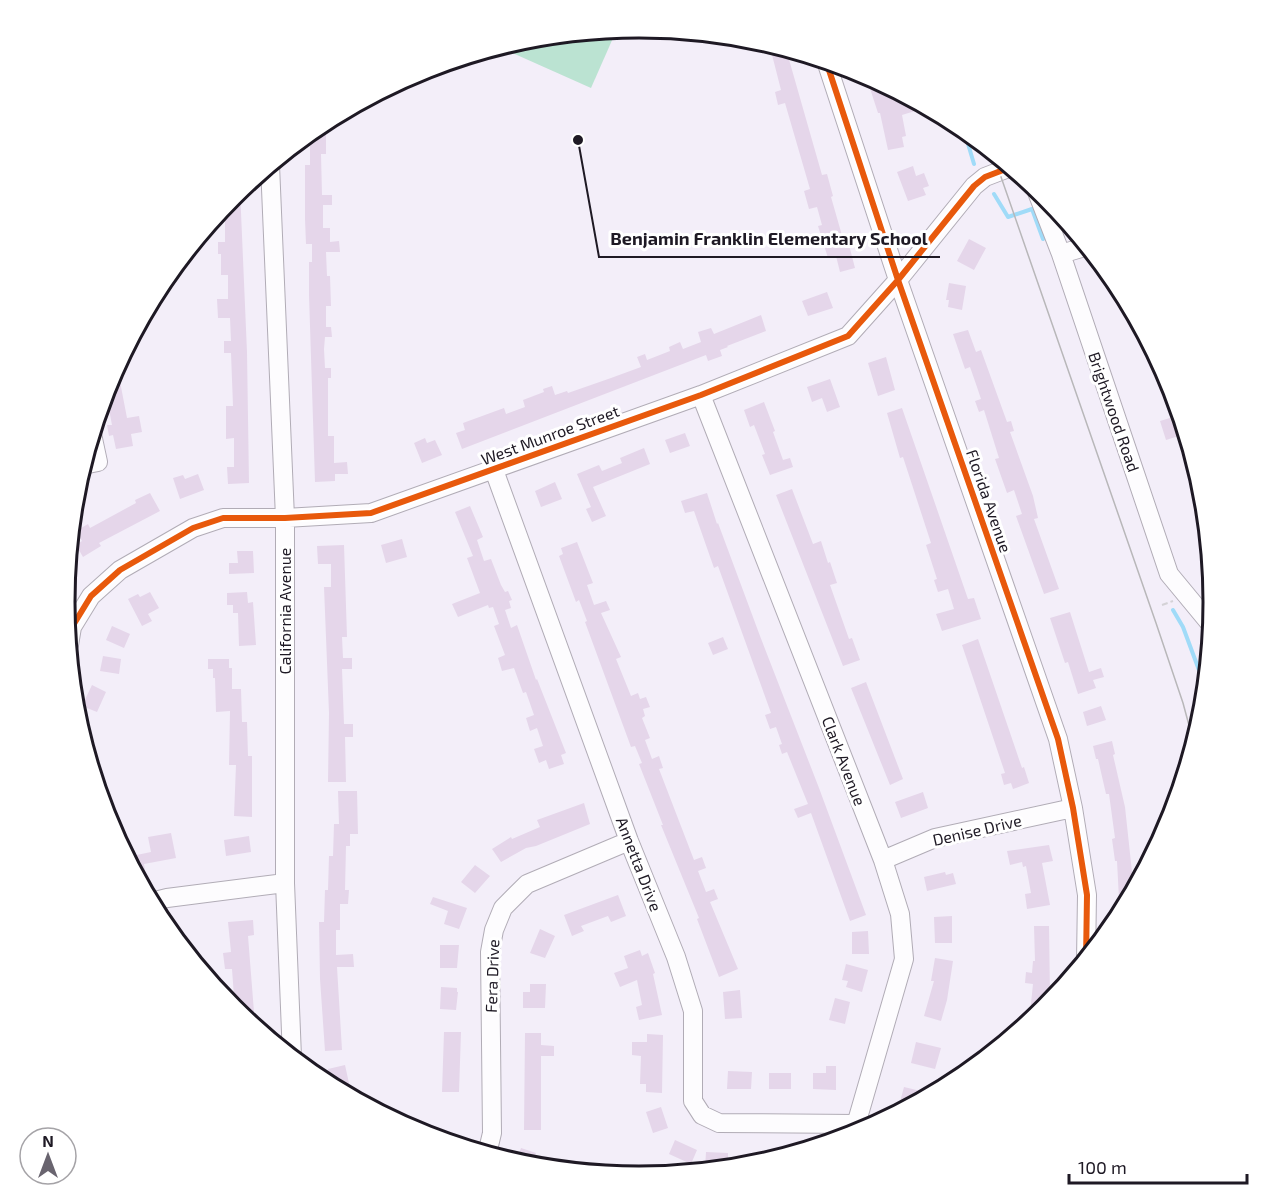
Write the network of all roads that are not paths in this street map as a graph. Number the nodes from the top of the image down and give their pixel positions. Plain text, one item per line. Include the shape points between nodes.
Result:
1 (829, 70) edge
2 (1003, 170) edge
3 (270, 175) edge
4 (1043, 207) edge
5 (1079, 249) edge
6 (1061, 254) junction
7 (898, 280) junction
8 (701, 395) junction
9 (494, 470) junction
10 (285, 518) junction
11 (1204, 615) edge
12 (76, 621) edge
13 (1073, 808) junction
14 (629, 842) junction
15 (883, 860) junction
16 (285, 884) junction
17 (160, 900) edge
18 (1086, 947) edge
19 (292, 1046) edge
20 (857, 1124) edge
21 (842, 1129) edge
22 (489, 1146) edge

1 - 7 street, Florida Avenue
2 - 7 street, West Munroe Street via 974,186
3 - 10 street, California Avenue
4 - 6 street, Brightwood Road
5 - 6 street
6 - 11 street, Brightwood Road via 1169,574
7 - 8 street, West Munroe Street via 848,336
7 - 13 street, Florida Avenue via 1058,739
8 - 9 street, West Munroe Street
8 - 15 street, Clark Avenue
9 - 10 street, West Munroe Street via 371,513
9 - 14 street, Annetta Drive
10 - 12 street, West Munroe Street via 223,518 193,528 120,570 91,596
10 - 16 street, California Avenue
13 - 15 street, Denise Drive via 935,838
13 - 18 street, Florida Avenue via 1087,895
14 - 21 street, Annetta Drive via 676,957 693,1011 693,1101 702,1114 719,1123
14 - 22 street, Fera Drive via 527,884 503,908 490,952
15 - 20 street, Clark Avenue via 900,914 904,959
16 - 17 street
16 - 19 street, California Avenue

